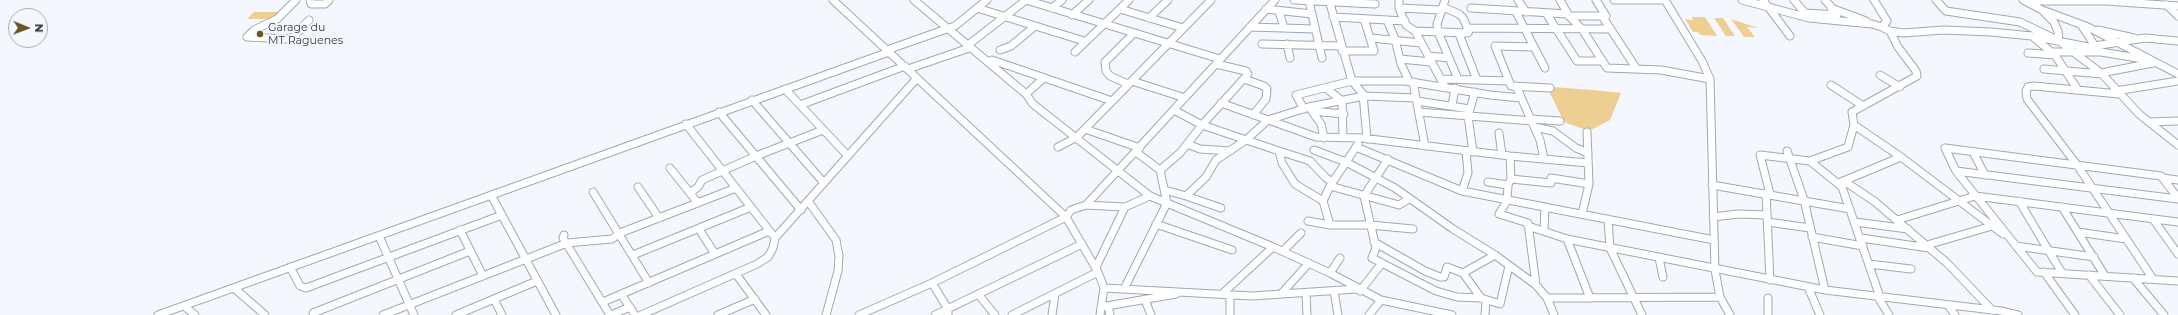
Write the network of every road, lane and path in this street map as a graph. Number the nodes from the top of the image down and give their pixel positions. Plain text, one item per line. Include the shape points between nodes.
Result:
1 (296, 0) edge
2 (310, 0) edge
3 (329, 0) edge
4 (833, 0) edge
5 (914, 0) edge
6 (988, 0) edge
7 (1026, 0) edge
8 (1062, 0) edge
9 (1089, 0) edge
10 (1129, 0) edge
11 (1168, 0) edge
12 (1211, 0) edge
13 (1275, 0) edge
14 (1294, 0) edge
15 (1329, 0) edge
16 (1399, 0) edge
17 (1409, 0) edge
18 (1445, 0) edge
19 (1518, 0) edge
20 (1560, 0) edge
21 (1596, 0) edge
22 (1614, 0) edge
23 (1641, 0) edge
24 (1665, 0) edge
25 (1742, 0) edge
26 (1763, 0) edge
27 (1794, 0) edge
28 (1820, 0) edge
29 (1874, 0) edge
30 (1936, 0) edge
31 (2024, 0) edge
32 (2048, 0) edge
33 (2076, 0) edge
34 (2105, 0) edge
35 (1309, 1) junction
36 (1826, 1) edge
37 (2138, 1) edge
38 (2165, 2) edge
39 (1375, 4) dead end
40 (2178, 6) edge
41 (1408, 7) junction
42 (977, 8) junction
43 (1052, 8) junction
44 (1399, 8) junction
45 (1442, 8) junction
46 (1471, 8) dead end
47 (1769, 8) junction
48 (1832, 8) junction
49 (1120, 9) junction
50 (1266, 9) junction
51 (2042, 10) junction
52 (1279, 11) junction
53 (1516, 12) junction
54 (1526, 12) junction
55 (1546, 13) junction
56 (1312, 14) junction
57 (1072, 15) junction
58 (1568, 15) junction
59 (1838, 15) junction
60 (1602, 16) junction
61 (1807, 16) junction
62 (2178, 16) edge
63 (1005, 17) junction
64 (1333, 17) junction
65 (1149, 18) junction
66 (2063, 18) junction
67 (1364, 19) junction
68 (309, 20) dead end
69 (1387, 20) junction
70 (1405, 21) junction
71 (1843, 21) junction
72 (2054, 22) junction
73 (1103, 24) junction
74 (2080, 24) junction
75 (1035, 26) junction
76 (1879, 26) junction
77 (1250, 27) junction
78 (2088, 27) junction
79 (1183, 28) junction
80 (1284, 28) junction
81 (1467, 28) junction
82 (948, 29) junction
83 (1315, 29) junction
84 (1582, 29) junction
85 (1611, 29) junction
86 (1415, 30) junction
87 (1525, 30) junction
88 (1558, 30) junction
89 (1890, 31) junction
90 (1438, 32) junction
91 (1134, 33) junction
92 (1459, 34) junction
93 (1790, 36) dead end
94 (2032, 36) junction
95 (1371, 38) junction
96 (1395, 39) junction
97 (2138, 39) junction
98 (1084, 41) junction
99 (2059, 41) junction
100 (2178, 41) edge
101 (1422, 43) junction
102 (2118, 43) junction
103 (1168, 44) junction
104 (1262, 44) dead end
105 (1287, 44) junction
106 (1319, 45) junction
107 (969, 46) junction
108 (1534, 47) junction
109 (1342, 48) junction
110 (2094, 49) junction
111 (1000, 50) dead end
112 (888, 51) junction
113 (1074, 52) dead end
114 (2075, 52) junction
115 (2028, 53) dead end
116 (2053, 54) junction
117 (2111, 54) junction
118 (1290, 58) dead end
119 (1322, 58) dead end
120 (1449, 58) junction
121 (1400, 59) junction
122 (1430, 59) junction
123 (1602, 60) junction
124 (2151, 61) junction
125 (988, 62) junction
126 (1218, 62) junction
127 (906, 68) junction
128 (1545, 68) dead end
129 (1636, 68) junction
130 (2044, 69) dead end
131 (2066, 71) junction
132 (2102, 74) junction
133 (2178, 74) edge
134 (1880, 75) dead end
135 (917, 78) junction
136 (1044, 78) junction
137 (1244, 78) junction
138 (1441, 79) junction
139 (1458, 79) junction
140 (1710, 79) junction
141 (1477, 80) junction
142 (1352, 81) junction
143 (1411, 81) junction
144 (2178, 81) edge
145 (1130, 82) junction
146 (1509, 82) junction
147 (1831, 85) dead end
148 (1516, 86) junction
149 (1445, 87) junction
150 (1900, 87) junction
151 (1326, 88) junction
152 (1455, 88) junction
153 (1550, 88) dead end
154 (785, 89) junction
155 (2078, 90) junction
156 (1475, 92) junction
157 (2118, 93) junction
158 (1026, 94) junction
159 (1364, 96) junction
160 (1185, 98) junction
161 (1521, 98) junction
162 (752, 100) junction
163 (1342, 100) junction
164 (1416, 100) junction
165 (1112, 101) junction
166 (1221, 103) junction
167 (800, 105) junction
168 (1452, 106) junction
169 (1863, 106) junction
170 (1308, 109) junction
171 (1174, 110) junction
172 (719, 112) junction
173 (1419, 112) junction
174 (1469, 113) junction
175 (1344, 114) junction
176 (1253, 115) junction
177 (1268, 120) junction
178 (1544, 120) junction
179 (1560, 121) dead end
180 (2178, 121) edge
181 (2149, 122) junction
182 (1533, 123) junction
183 (686, 124) junction
184 (1202, 125) junction
185 (1854, 126) junction
186 (1085, 129) junction
187 (823, 130) junction
188 (1548, 130) junction
189 (1587, 132) dead end
190 (1499, 133) dead end
191 (1077, 137) junction
192 (1324, 138) junction
193 (1343, 138) junction
194 (1364, 138) junction
195 (1246, 140) junction
196 (789, 143) junction
197 (1187, 144) junction
198 (2177, 145) edge
199 (1425, 146) junction
200 (1058, 147) dead end
201 (1356, 147) junction
202 (1138, 150) junction
203 (1314, 150) dead end
204 (1230, 151) junction
205 (1470, 151) junction
206 (1787, 151) dead end
207 (1279, 152) junction
208 (1973, 152) junction
209 (1588, 153) junction
210 (1502, 155) junction
211 (756, 156) junction
212 (848, 156) junction
213 (1510, 156) junction
214 (1901, 157) junction
215 (1544, 159) junction
216 (1790, 159) junction
217 (1388, 160) junction
218 (1810, 161) junction
219 (1346, 162) junction
220 (1588, 163) junction
221 (2077, 166) junction
222 (670, 168) dead end
223 (1160, 170) junction
224 (1118, 171) junction
225 (1956, 171) junction
226 (722, 172) junction
227 (1985, 175) junction
228 (1376, 178) junction
229 (2163, 178) junction
230 (2178, 180) edge
231 (1488, 182) dead end
232 (1509, 182) junction
233 (1842, 182) junction
234 (824, 183) junction
235 (1331, 184) junction
236 (1590, 184) junction
237 (1712, 185) junction
238 (638, 187) dead end
239 (736, 188) junction
240 (2092, 188) junction
241 (1165, 190) junction
242 (1462, 191) junction
243 (593, 192) dead end
244 (690, 193) junction
245 (1768, 193) junction
246 (491, 195) junction
247 (1150, 196) junction
248 (1186, 196) junction
249 (1364, 196) junction
250 (1975, 196) junction
251 (1409, 199) junction
252 (2178, 199) edge
253 (1323, 200) junction
254 (1804, 200) junction
255 (808, 201) junction
256 (1507, 201) junction
257 (1959, 201) junction
258 (2019, 201) junction
259 (698, 203) junction
260 (1167, 203) junction
261 (1086, 205) junction
262 (1125, 207) junction
263 (2062, 207) junction
264 (751, 208) junction
265 (1221, 208) dead end
266 (1545, 208) junction
267 (1850, 209) junction
268 (801, 210) junction
269 (2108, 213) junction
270 (1582, 214) junction
271 (502, 215) junction
272 (1066, 217) junction
273 (1713, 217) junction
274 (659, 218) junction
275 (1608, 218) junction
276 (1767, 218) junction
277 (2153, 219) junction
278 (1897, 220) junction
279 (1308, 221) dead end
280 (1855, 222) junction
281 (2178, 222) edge
282 (1156, 224) junction
283 (1330, 225) junction
284 (1370, 225) junction
285 (1528, 226) junction
286 (1992, 226) junction
287 (1810, 228) junction
288 (699, 229) junction
289 (1412, 229) dead end
290 (1908, 229) junction
291 (460, 230) junction
292 (770, 231) junction
293 (1544, 231) junction
294 (2078, 232) junction
295 (620, 233) junction
296 (1301, 233) dead end
297 (564, 235) dead end
298 (379, 236) junction
299 (1812, 237) junction
300 (775, 238) junction
301 (1567, 239) junction
302 (2126, 239) junction
303 (1714, 240) junction
304 (1374, 242) junction
305 (1862, 242) junction
306 (567, 243) junction
307 (1082, 244) junction
308 (2014, 244) junction
309 (1272, 246) junction
310 (1928, 247) junction
311 (1610, 248) junction
312 (1232, 250) dead end
313 (470, 251) junction
314 (1283, 251) junction
315 (2049, 251) junction
316 (715, 254) junction
317 (2178, 254) edge
318 (633, 255) junction
319 (1495, 255) junction
320 (388, 257) junction
321 (2094, 257) junction
322 (1340, 258) dead end
323 (1659, 258) junction
324 (526, 259) junction
325 (1309, 263) junction
326 (1382, 263) junction
327 (1869, 264) junction
328 (1510, 266) junction
329 (290, 267) junction
330 (1097, 269) junction
331 (1911, 269) dead end
332 (1715, 270) junction
333 (2044, 272) junction
334 (1330, 273) junction
335 (2062, 273) junction
336 (736, 274) junction
337 (1463, 274) junction
338 (2089, 275) junction
339 (483, 276) junction
340 (2105, 276) junction
341 (1664, 277) dead end
342 (2133, 278) junction
343 (398, 279) junction
344 (2153, 279) junction
345 (1770, 280) junction
346 (537, 281) junction
347 (2178, 281) edge
348 (649, 282) junction
349 (932, 283) junction
350 (1536, 285) junction
351 (1808, 287) junction
352 (234, 288) junction
353 (1104, 288) junction
354 (1124, 289) junction
355 (1358, 290) junction
356 (1825, 290) junction
357 (1334, 291) junction
358 (1189, 292) junction
359 (1306, 293) junction
360 (621, 294) junction
361 (978, 294) junction
362 (1055, 294) junction
363 (1226, 294) junction
364 (1281, 294) junction
365 (1720, 297) junction
366 (1879, 297) junction
367 (1547, 298) junction
368 (1590, 298) junction
369 (1633, 298) junction
370 (1768, 298) dead end
371 (494, 299) junction
372 (754, 299) junction
373 (1483, 299) junction
374 (1145, 300) junction
375 (1381, 300) junction
376 (603, 302) junction
377 (409, 305) junction
378 (1948, 305) junction
379 (184, 306) junction
380 (630, 307) junction
381 (1103, 309) edge
382 (1992, 310) junction
383 (948, 312) edge
384 (313, 313) dead end
385 (158, 315) edge
386 (195, 315) edge
387 (265, 315) edge
388 (383, 315) edge
389 (414, 315) edge
390 (456, 315) edge
391 (502, 315) edge
392 (556, 315) edge
393 (611, 315) edge
394 (635, 315) edge
395 (641, 315) edge
396 (718, 315) edge
397 (766, 315) edge
398 (826, 315) edge
399 (859, 315) edge
400 (935, 315) edge
401 (995, 315) edge
402 (1012, 315) edge
403 (1052, 315) edge
404 (1110, 315) edge
405 (1151, 315) edge
406 (1230, 315) edge
407 (1307, 315) edge
408 (1338, 315) edge
409 (1369, 315) edge
410 (1451, 315) edge
411 (1485, 315) edge
412 (1554, 315) edge
413 (1642, 315) edge
414 (1730, 315) edge
415 (1768, 315) edge
416 (1820, 315) edge
417 (1889, 315) edge
418 (1954, 315) edge
419 (2018, 315) edge
420 (2075, 315) edge
421 (2120, 315) edge
422 (2164, 315) edge

1 - 68 street via 277,19 247,36 293,37
2 - 3 street via 311,4 326,4
4 - 112 street
5 - 82 street
6 - 42 street
7 - 43 street
7 - 63 street
8 - 43 street
9 - 57 street
10 - 49 street
11 - 65 street
12 - 79 street
13 - 50 street
14 - 35 street
15 - 35 street
15 - 39 street
15 - 64 street
16 - 44 street
17 - 41 street
18 - 45 street
19 - 54 street
20 - 58 street
21 - 60 street via 1606,16
22 - 23 street
23 - 24 street
24 - 140 street
25 - 47 street
26 - 47 street
27 - 61 street
28 - 36 street
29 - 76 street via 1887,22
30 - 99 street via 1946,11 2020,22
31 - 32 street
31 - 51 street
32 - 33 street
33 - 34 street
34 - 37 street
35 - 56 street
36 - 48 street
37 - 38 street
38 - 40 street
38 - 62 street
41 - 44 street
41 - 45 street
42 - 63 street
42 - 82 street
43 - 57 street
44 - 70 street
45 - 81 street via 1459,14
45 - 90 street via 1437,24
46 - 53 street via 1502,8
47 - 61 street
47 - 93 street
48 - 59 street
48 - 76 street
49 - 65 street
49 - 73 street
50 - 52 street
50 - 77 street
51 - 66 street
51 - 72 street
52 - 56 street
52 - 80 street
53 - 54 street
53 - 87 street
54 - 55 street
55 - 58 street
55 - 88 street
56 - 83 street
57 - 73 street
58 - 60 street
58 - 84 street
59 - 61 street
59 - 71 street
60 - 85 street
61 - 71 street
63 - 75 street
63 - 107 street
64 - 67 street
64 - 109 street
65 - 79 street
66 - 72 street
66 - 74 street
67 - 69 street
67 - 95 street
69 - 70 street
69 - 96 street
70 - 86 street via 1406,25
71 - 76 street
72 - 99 street
73 - 91 street
73 - 98 street
74 - 78 street
74 - 110 street
75 - 98 street
75 - 111 street via 1011,46
76 - 89 street
77 - 80 street
77 - 126 street
78 - 97 street
78 - 102 street
79 - 103 street
80 - 83 street
81 - 87 street
81 - 92 street via 1468,33
82 - 107 street
82 - 112 street
83 - 106 street
84 - 85 street
84 - 88 street
84 - 123 street
85 - 129 street
86 - 90 street
86 - 101 street
87 - 88 street
87 - 108 street
88 - 123 street via 1577,61
89 - 94 street via 1903,33 1944,30
89 - 150 street via 1917,76
90 - 92 street
90 - 120 street
91 - 103 street
91 - 145 street via 1105,62 1106,71 1110,76
92 - 141 street
94 - 99 street
94 - 116 street
95 - 96 street
95 - 109 street via 1374,51
96 - 101 street
96 - 121 street
97 - 100 street
97 - 102 street
98 - 113 street
99 - 110 street
99 - 114 street
101 - 122 street
102 - 110 street
102 - 117 street
102 - 124 street
103 - 126 street
103 - 145 street
104 - 105 street
105 - 106 street
105 - 118 street
106 - 109 street
106 - 119 street
107 - 125 street
107 - 127 street
108 - 128 street
108 - 146 street via 1495,46
109 - 142 street
110 - 114 street
110 - 117 street
112 - 127 street
112 - 154 street
114 - 116 street
114 - 132 street
115 - 116 street
116 - 131 street
117 - 124 street
120 - 122 street
120 - 139 street
121 - 122 street
121 - 143 street
122 - 138 street
123 - 129 street via 1607,68
124 - 132 street
124 - 133 street
125 - 136 street via 992,60
125 - 158 street
126 - 137 street via 1246,71 1248,74
126 - 160 street
127 - 135 street
127 - 167 street
129 - 140 street
130 - 131 street
131 - 132 street
131 - 155 street
132 - 157 street
134 - 150 street
135 - 212 street
135 - 272 street
136 - 158 street
136 - 165 street
137 - 166 street
137 - 176 street via 1264,86 1268,93
138 - 139 street
138 - 149 street
139 - 141 street
140 - 237 street
141 - 146 street
142 - 143 street
142 - 151 street
142 - 159 street
143 - 149 street
143 - 164 street
144 - 157 street
145 - 160 street
145 - 165 street
146 - 148 street via 1511,86
147 - 169 street
148 - 153 street
148 - 161 street
149 - 152 street
150 - 169 street
151 - 163 street
151 - 170 street via 1296,95
152 - 156 street
152 - 168 street
154 - 162 street
154 - 167 street
155 - 157 street
155 - 221 street via 2034,86 2028,87 2026,91 2027,99
156 - 161 street
156 - 174 street
157 - 181 street
158 - 191 street via 1033,104
159 - 163 street
159 - 164 street
159 - 194 street
160 - 171 street
161 - 182 street
162 - 172 street
162 - 196 street
163 - 170 street
163 - 175 street
164 - 168 street
164 - 173 street
165 - 186 street
166 - 176 street
166 - 184 street
167 - 187 street
168 - 174 street
169 - 185 street via 1852,112
170 - 175 street
170 - 177 street
170 - 192 street via 1322,124
171 - 184 street
171 - 202 street
172 - 183 street
172 - 211 street
173 - 174 street
173 - 199 street
174 - 182 street
174 - 205 street
175 - 193 street
176 - 177 street
177 - 192 street via 1308,135
177 - 195 street
178 - 179 street
178 - 182 street
178 - 188 street
180 - 181 street
181 - 198 street
182 - 188 street
182 - 215 street
183 - 226 street
183 - 246 street
184 - 195 street
184 - 197 street
185 - 214 street
185 - 218 street via 1848,147
186 - 191 street
186 - 202 street
187 - 196 street
187 - 212 street
188 - 209 street
189 - 209 street
190 - 210 street
191 - 200 street
191 - 224 street
192 - 193 street
193 - 194 street
194 - 199 street
194 - 201 street
195 - 204 street
195 - 207 street
196 - 211 street
196 - 234 street
197 - 204 street via 1200,149
197 - 223 street
199 - 205 street
201 - 217 street
201 - 219 street
202 - 223 street
202 - 224 street
203 - 219 street
204 - 248 street via 1216,160 1206,177
205 - 210 street
205 - 242 street via 1468,173
206 - 216 street
207 - 235 street via 1310,161
207 - 253 street via 1282,163 1295,184
208 - 221 street
208 - 225 street via 1945,148
208 - 227 street
209 - 220 street
210 - 213 street
211 - 226 street
211 - 268 street
212 - 234 street
213 - 215 street
213 - 232 street
214 - 233 street
214 - 257 street
215 - 220 street
216 - 218 street
216 - 245 street via 1760,155
216 - 254 street
217 - 228 street
217 - 242 street
218 - 233 street
219 - 228 street
219 - 235 street
220 - 236 street
221 - 229 street
221 - 240 street
222 - 244 street
223 - 241 street
224 - 247 street
224 - 261 street
225 - 227 street
225 - 250 street
226 - 239 street
226 - 244 street via 702,180
227 - 240 street
228 - 249 street
228 - 251 street
229 - 230 street
229 - 252 street
231 - 232 street
232 - 236 street via 1551,183 1551,178
232 - 256 street
233 - 267 street
233 - 278 street via 1874,201
234 - 255 street
235 - 249 street
235 - 253 street
236 - 270 street
237 - 245 street
237 - 273 street
238 - 274 street
239 - 259 street
239 - 264 street
240 - 252 street
240 - 269 street
241 - 248 street
241 - 260 street
242 - 256 street
243 - 295 street
244 - 259 street
245 - 254 street
245 - 276 street
246 - 271 street
246 - 298 street
247 - 260 street
247 - 262 street
248 - 265 street
249 - 251 street via 1399,205
249 - 284 street
250 - 257 street
250 - 258 street
250 - 308 street
251 - 319 street
253 - 283 street
254 - 267 street
254 - 287 street
255 - 268 street
255 - 398 street via 836,240 839,256 838,271
256 - 266 street
256 - 285 street via 1499,214 1528,223
257 - 278 street
257 - 286 street
258 - 263 street
258 - 315 street
259 - 274 street
260 - 282 street
260 - 309 street
261 - 262 street
261 - 272 street via 1072,210
262 - 330 street
263 - 269 street
263 - 294 street
264 - 288 street
264 - 292 street
266 - 270 street
266 - 293 street
267 - 280 street
268 - 300 street
269 - 277 street
269 - 302 street
270 - 275 street
271 - 291 street
271 - 324 street
272 - 307 street
272 - 349 street
273 - 276 street via 1738,214
273 - 303 street
274 - 295 street
275 - 303 street
275 - 311 street
276 - 287 street
276 - 345 street
277 - 281 street
277 - 317 street
278 - 290 street
279 - 283 street
280 - 290 street
280 - 305 street
282 - 312 street
282 - 354 street
283 - 284 street
284 - 289 street
284 - 304 street
285 - 293 street
285 - 350 street
286 - 308 street
286 - 310 street
287 - 299 street
288 - 316 street
288 - 318 street
290 - 310 street
291 - 313 street
291 - 320 street
292 - 300 street
292 - 316 street
293 - 301 street
294 - 302 street
294 - 321 street
295 - 306 street via 612,239
295 - 318 street
296 - 314 street
297 - 306 street
298 - 320 street
298 - 329 street
299 - 305 street
299 - 356 street
300 - 336 street via 768,257
301 - 311 street
301 - 368 street
302 - 344 street
303 - 332 street
304 - 326 street via 1376,248 1372,258
304 - 337 street via 1440,277 1444,277 1446,267
305 - 310 street
305 - 327 street
306 - 324 street
306 - 376 street
307 - 330 street
307 - 361 street
308 - 315 street
308 - 333 street via 2037,272
309 - 314 street
309 - 363 street
310 - 382 street
311 - 323 street
311 - 369 street
313 - 339 street
313 - 343 street
314 - 325 street
315 - 321 street
315 - 335 street
316 - 348 street
318 - 348 street
319 - 328 street
319 - 337 street
320 - 329 street via 306,288 300,286
320 - 343 street
321 - 340 street
322 - 334 street
323 - 332 street
323 - 341 street
324 - 339 street
324 - 346 street
325 - 334 street
325 - 364 street
326 - 355 street
326 - 373 street via 1436,291 1457,297
327 - 331 street
327 - 366 street
328 - 350 street
328 - 373 street via 1500,304
329 - 352 street
330 - 353 street
330 - 362 street
332 - 345 street
332 - 365 street
333 - 335 street
333 - 420 street
334 - 355 street
335 - 338 street
336 - 372 street
336 - 395 street
337 - 373 street
338 - 340 street
338 - 421 street
339 - 377 street
340 - 342 street
342 - 344 street
342 - 422 street
343 - 377 street
343 - 384 street
344 - 347 street
345 - 351 street
346 - 371 street
346 - 392 street
348 - 360 street
349 - 383 street
349 - 399 street
350 - 367 street
351 - 356 street
351 - 416 street
352 - 379 street
352 - 387 street
353 - 354 street
353 - 381 street
354 - 358 street
355 - 357 street
355 - 375 street
356 - 366 street
357 - 359 street
357 - 408 street
358 - 363 street
358 - 374 street
359 - 364 street
359 - 407 street
360 - 376 street
360 - 380 street
361 - 383 street
361 - 401 street
362 - 402 street
362 - 403 street
363 - 364 street
363 - 406 street
365 - 369 street
365 - 414 street
366 - 378 street
366 - 417 street
367 - 368 street
367 - 412 street
368 - 369 street
369 - 413 street
370 - 415 street
371 - 390 street
371 - 391 street
372 - 396 street
372 - 397 street
373 - 411 street
374 - 381 street
374 - 405 street
375 - 409 street
375 - 410 street
376 - 393 street
377 - 388 street
377 - 389 street
378 - 382 street
378 - 418 street
379 - 385 street
379 - 386 street
380 - 393 street
380 - 394 street
381 - 404 street
382 - 419 street
383 - 400 street

